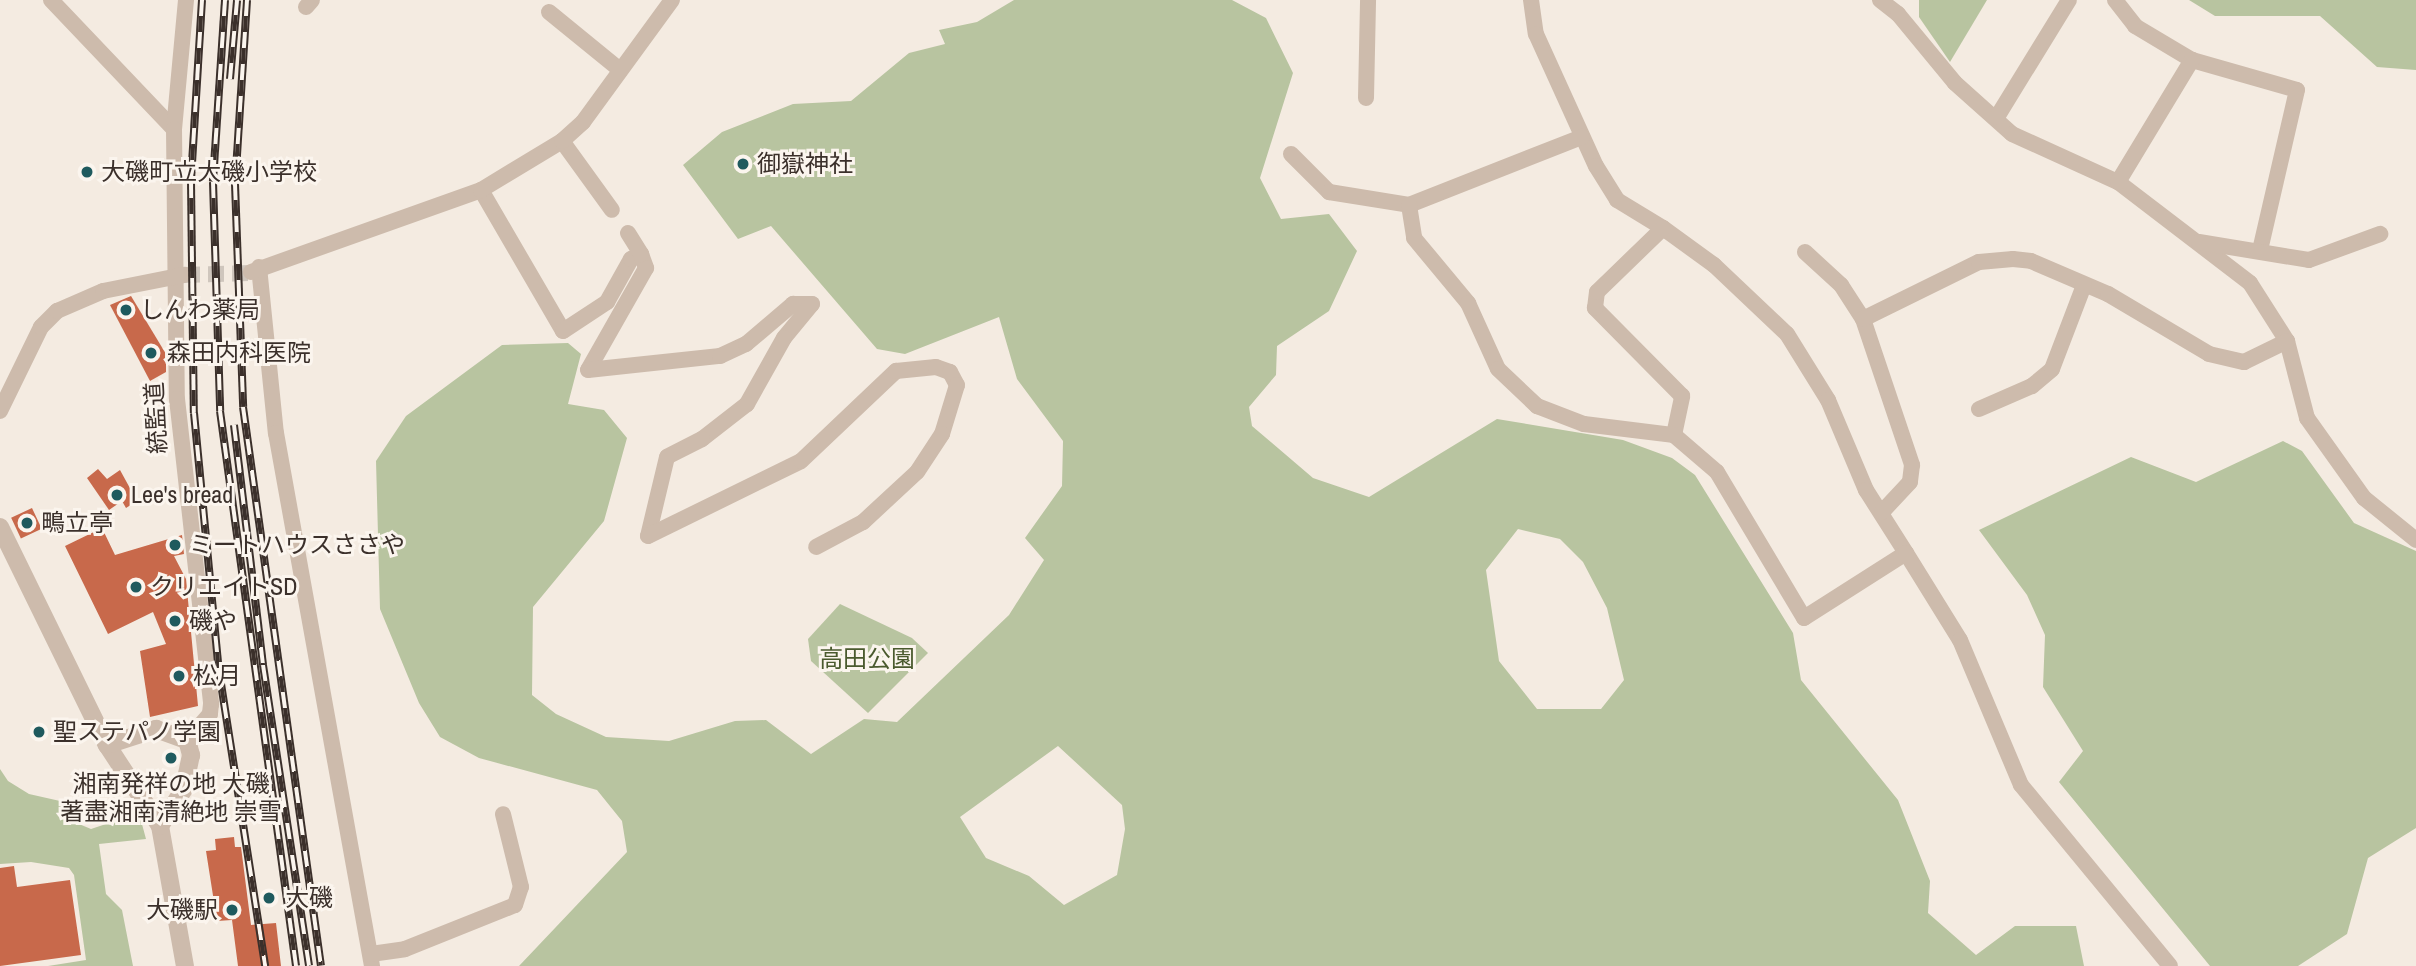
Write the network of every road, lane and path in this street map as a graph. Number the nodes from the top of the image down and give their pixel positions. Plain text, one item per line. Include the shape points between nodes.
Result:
1 (51, 0) edge
2 (186, 0) edge
3 (672, 0) edge
4 (1368, 0) edge
5 (1531, 0) edge
6 (1880, 0) edge
7 (2069, 0) edge
8 (2115, 0) edge
9 (1903, 7) edge
10 (549, 12) dead end
11 (2192, 60) junction
12 (620, 70) junction
13 (1366, 98) dead end
14 (1997, 117) junction
15 (174, 129) junction
16 (1582, 137) junction
17 (562, 141) junction
18 (1291, 154) dead end
19 (2118, 182) junction
20 (481, 190) junction
21 (1409, 205) junction
22 (612, 210) dead end
23 (1663, 228) junction
24 (628, 233) dead end
25 (2380, 234) dead end
26 (2197, 241) junction
27 (2260, 250) junction
28 (1805, 252) dead end
29 (641, 254) junction
30 (179, 275) junction
31 (2084, 285) junction
32 (1864, 319) junction
33 (2287, 341) junction
34 (1979, 409) dead end
35 (0, 411) edge
36 (1674, 435) junction
37 (1882, 512) junction
38 (0, 527) edge
39 (2416, 540) edge
40 (816, 547) dead end
41 (1906, 553) junction
42 (187, 740) junction
43 (107, 745) junction
44 (503, 814) dead end
45 (160, 825) junction
46 (371, 960) edge
47 (185, 966) edge
48 (2170, 966) edge

1 - 15 street
2 - 15 street, 統監道
3 - 12 street
4 - 13 street
5 - 16 street via 1536,34
6 - 9 street
7 - 14 street
8 - 11 street via 2135,26
9 - 14 street via 1955,83
10 - 12 street
11 - 19 street
11 - 27 street via 2297,90
12 - 17 street
14 - 19 street via 2031,146
15 - 30 street, 統監道
16 - 21 street
16 - 23 street via 1617,200
17 - 20 street
17 - 22 street
18 - 21 street via 1329,192
19 - 26 street
20 - 29 street via 563,331 607,302 631,259
20 - 46 street via 255,270 276,433
21 - 36 street via 1414,238 1468,303 1498,369 1537,406 1584,424
23 - 36 street via 1597,292 1594,303 1682,396
23 - 37 street via 1714,265 1787,334 1828,400 1866,490
24 - 29 street
25 - 27 street via 2309,260
26 - 27 street
26 - 33 street via 2250,283
28 - 32 street via 1841,285
29 - 40 street via 646,268 588,370 720,356 746,344 793,304 811,304 784,338 747,404 702,439 667,457 648,536 801,461 896,371 936,367 954,379 942,434 917,472 863,522
30 - 35 street via 103,291 57,311 31,344
30 - 42 street, 統監道 via 183,485 211,704 210,714
31 - 32 street via 2032,261 1979,262
31 - 33 street via 2209,354 2244,362
31 - 34 street via 2052,369 2032,386
32 - 37 street via 1912,465 1910,482
33 - 39 street via 2307,418 2364,498
36 - 41 street via 1717,472 1804,618
37 - 41 street
38 - 43 street
41 - 48 street via 1960,640 2021,785
42 - 43 street via 156,729
42 - 45 street via 191,755 184,789
43 - 45 street
44 - 46 street via 521,887 515,905
45 - 47 street

